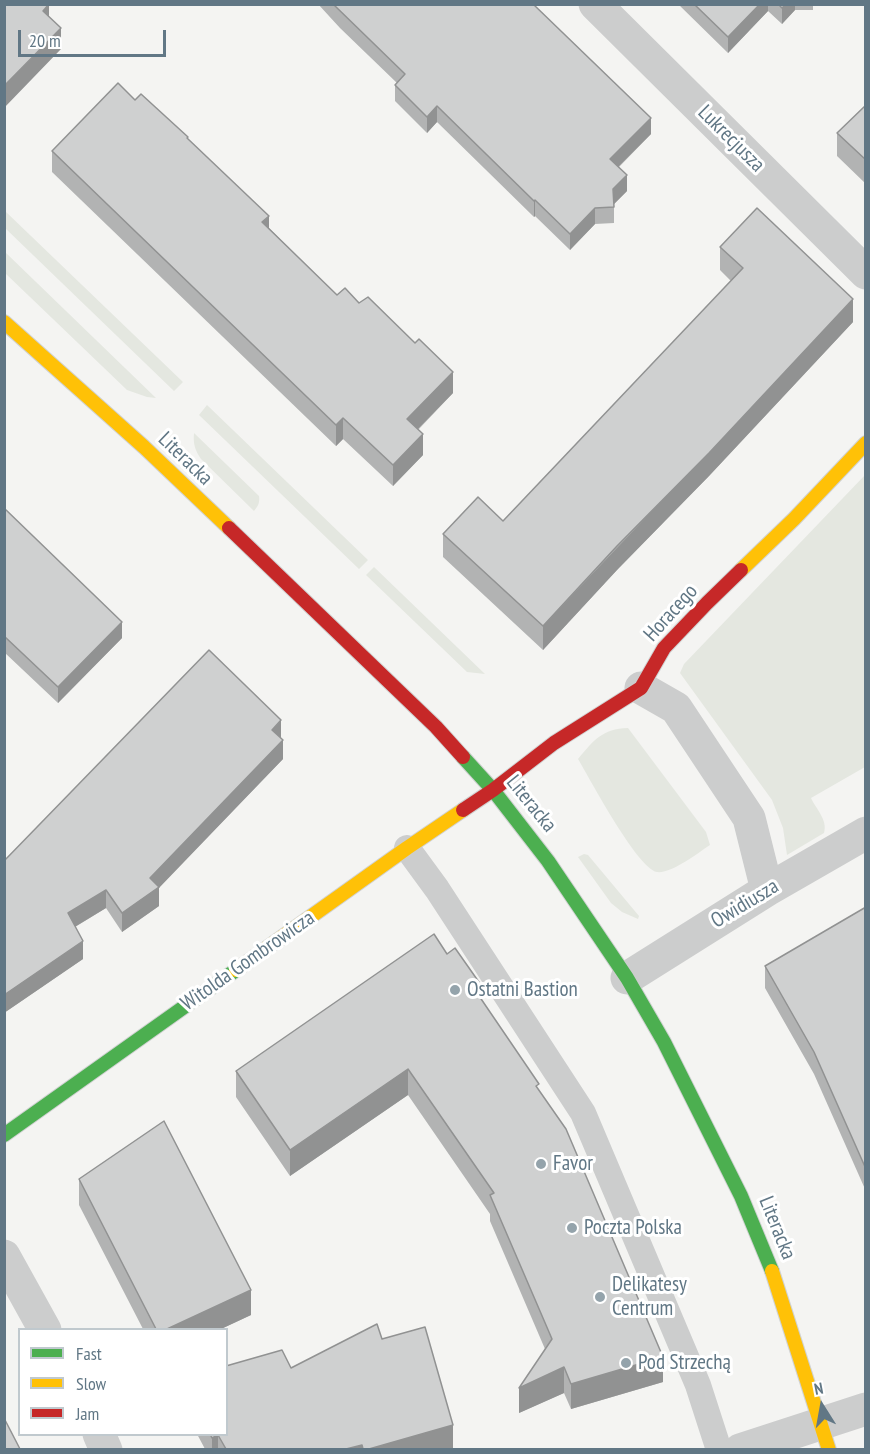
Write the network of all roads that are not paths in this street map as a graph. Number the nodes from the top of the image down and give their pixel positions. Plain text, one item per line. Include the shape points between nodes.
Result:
1 (595, 4) edge
2 (866, 273) edge
3 (4, 322) edge
4 (866, 443) edge
5 (641, 688) junction
6 (493, 790) junction
7 (866, 833) edge
8 (407, 848) junction
9 (768, 890) junction
10 (627, 978) junction
11 (4, 1135) edge
12 (4, 1256) edge
13 (44, 1328) edge
14 (866, 1409) edge
15 (825, 1436) edge
16 (719, 1449) edge
17 (740, 1449) edge

1 - 2 street, Lukrecjusza
3 - 6 street, Literacka via 144,447 436,727
4 - 5 street, Horacego via 664,648
5 - 6 street, Horacego via 554,743
5 - 9 street via 676,708 749,818
6 - 8 street, Witolda Gombrowicza
6 - 10 street, Literacka via 548,861
7 - 9 street, Owidiusza
8 - 11 street, Witolda Gombrowicza
8 - 16 lane via 584,1113 698,1385
9 - 10 street, Owidiusza
10 - 15 street, Literacka via 664,1042 741,1196 775,1279
12 - 13 street
14 - 15 street
15 - 17 street

